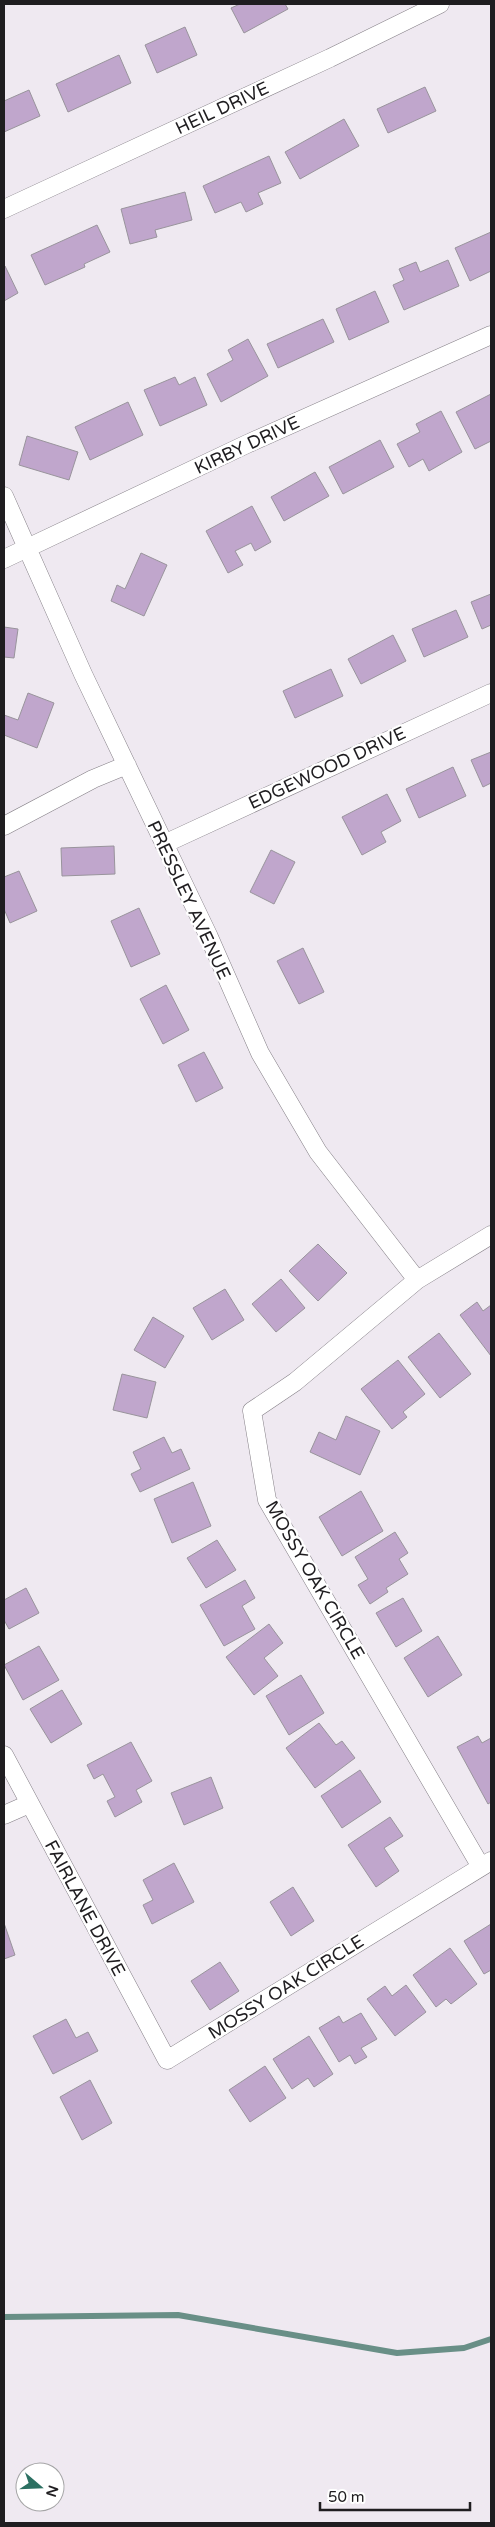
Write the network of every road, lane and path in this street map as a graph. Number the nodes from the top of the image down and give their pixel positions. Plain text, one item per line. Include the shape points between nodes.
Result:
1 (440, 4) edge
2 (4, 209) edge
3 (491, 334) edge
4 (4, 496) edge
5 (28, 548) junction
6 (4, 559) edge
7 (491, 693) edge
8 (126, 765) junction
9 (4, 826) edge
10 (164, 844) junction
11 (491, 1234) edge
12 (417, 1280) junction
13 (4, 1756) edge
14 (29, 1804) junction
15 (4, 1815) edge
16 (486, 1864) edge
17 (167, 2060) joint

1 - 2 street, HEIL DRIVE
3 - 5 street, KIRBY DRIVE via 247,444
4 - 5 street, PRESSLEY AVENUE
5 - 6 street, KIRBY DRIVE
5 - 8 street, PRESSLEY AVENUE
7 - 10 street, EDGEWOOD DRIVE
8 - 9 street via 93,778
8 - 10 street, PRESSLEY AVENUE
10 - 12 street, PRESSLEY AVENUE via 260,1053 318,1152
11 - 12 street, MOSSY OAK CIRCLE
12 - 16 street, MOSSY OAK CIRCLE via 296,1382 252,1411 267,1500
13 - 14 street, FAIRLANE DRIVE
14 - 15 street
14 - 17 street, FAIRLANE DRIVE
16 - 17 street, MOSSY OAK CIRCLE

